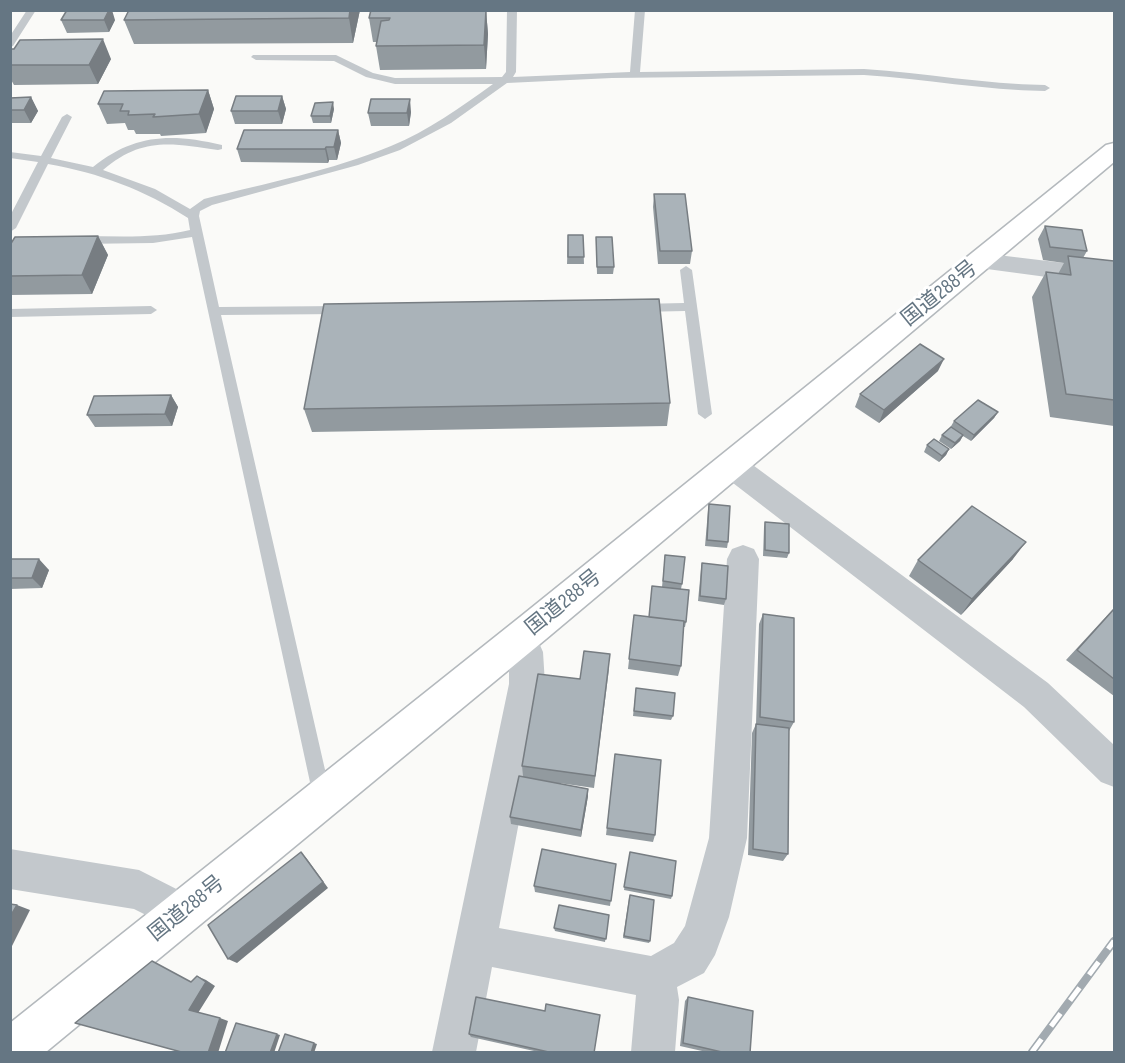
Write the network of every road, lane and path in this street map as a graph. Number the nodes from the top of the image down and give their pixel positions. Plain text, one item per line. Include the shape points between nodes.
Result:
1 (512, 10) edge
2 (640, 10) edge
3 (30, 14) edge
4 (10, 18) edge
5 (10, 44) edge
6 (256, 57) dead end
7 (635, 74) junction
8 (505, 80) junction
9 (1045, 88) dead end
10 (67, 117) dead end
11 (218, 147) dead end
12 (1114, 150) edge
13 (10, 155) edge
14 (45, 160) junction
15 (95, 171) junction
16 (193, 216) junction
17 (10, 228) edge
18 (196, 232) junction
19 (68, 240) edge
20 (981, 261) junction
21 (686, 270) dead end
22 (1114, 278) edge
23 (691, 307) junction
24 (631, 308) edge
25 (151, 310) dead end
26 (357, 310) edge
27 (213, 311) junction
28 (10, 313) edge
29 (705, 414) dead end
30 (731, 465) junction
31 (743, 559) dead end
32 (520, 638) junction
33 (1114, 769) edge
34 (322, 799) junction
35 (10, 869) edge
36 (182, 913) junction
37 (476, 944) junction
38 (654, 977) junction
39 (11, 1053) edge
40 (454, 1053) edge
41 (653, 1053) edge

1 - 8 lane via 511,72
2 - 7 lane
3 - 4 lane
3 - 5 lane
6 - 8 lane via 336,58 370,75 395,81
7 - 8 lane
7 - 9 lane via 864,72 996,87
8 - 16 lane via 447,121 396,148 354,164 208,202 195,209
10 - 14 lane
11 - 15 lane via 141,144 117,154
12 - 20 highway, 国道288号
13 - 14 lane
14 - 15 lane
14 - 17 lane
15 - 16 lane via 133,184
16 - 18 lane
18 - 19 lane via 149,240
18 - 27 lane
20 - 22 street
20 - 30 highway, 国道288号
21 - 23 lane
23 - 24 lane
23 - 29 lane
25 - 28 lane
26 - 27 lane
27 - 34 lane
30 - 32 highway, 国道288号
30 - 33 street via 1036,695
31 - 38 street via 728,838 700,940 689,958
32 - 34 highway, 国道288号
32 - 37 street via 526,652 527,684
34 - 36 highway, 国道288号
35 - 36 street via 139,890
36 - 39 highway, 国道288号
37 - 38 street
37 - 40 street
38 - 41 street via 658,1000

